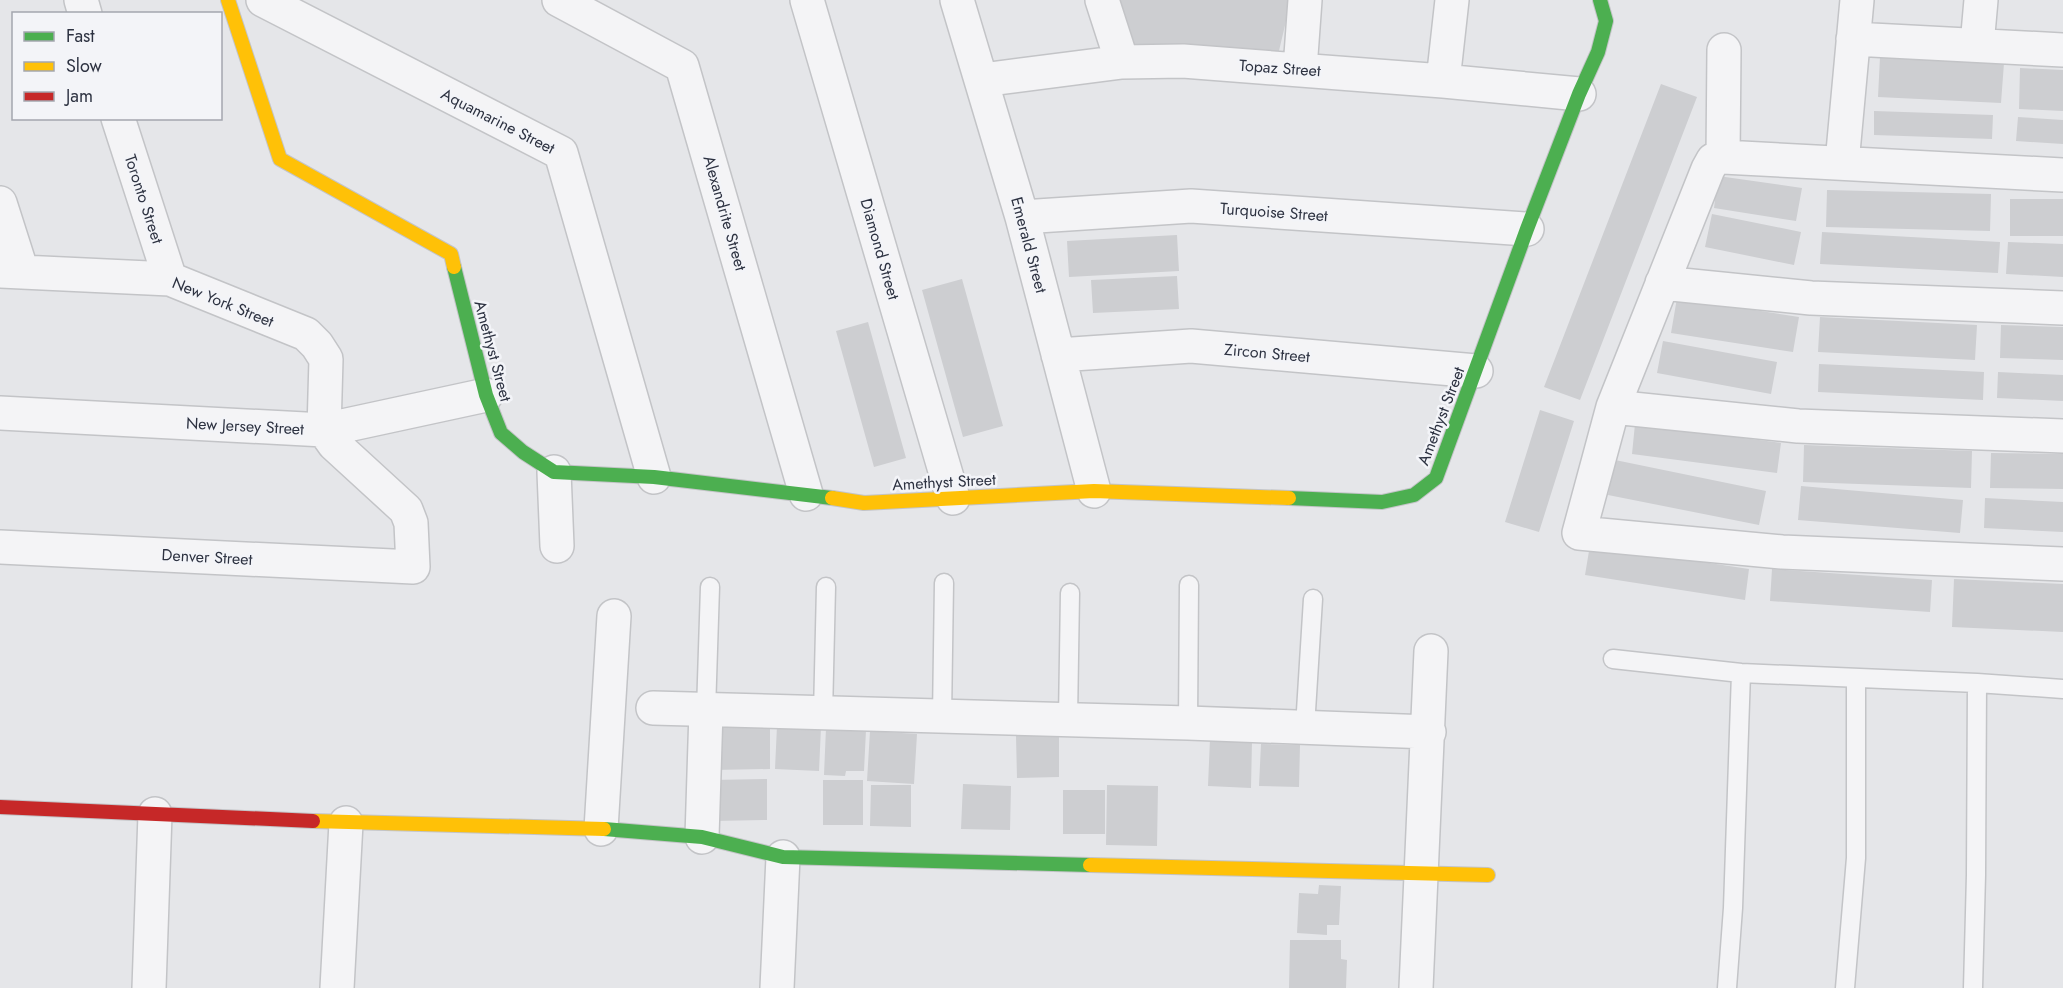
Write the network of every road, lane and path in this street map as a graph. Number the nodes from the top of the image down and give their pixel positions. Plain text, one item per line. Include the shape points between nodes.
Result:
1 (228, 0) edge
2 (263, 0) edge
3 (559, 0) edge
4 (807, 0) edge
5 (957, 0) edge
6 (1102, 0) edge
7 (1305, 0) edge
8 (1452, 0) edge
9 (1600, 0) edge
10 (1857, 0) edge
11 (1982, 0) edge
12 (1853, 39) junction
13 (1977, 45) junction
14 (1724, 50) dead end
15 (2063, 50) edge
16 (1122, 62) junction
17 (1300, 69) junction
18 (982, 80) junction
19 (1443, 81) junction
20 (1579, 93) junction
21 (119, 120) edge
22 (1723, 157) junction
23 (1842, 163) junction
24 (2063, 176) edge
25 (0, 203) edge
26 (1022, 217) junction
27 (1527, 229) junction
28 (11, 272) edge
29 (170, 279) junction
30 (1662, 283) junction
31 (2063, 308) edge
32 (1058, 355) junction
33 (1476, 371) junction
34 (486, 396) junction
35 (1613, 407) junction
36 (0, 412) edge
37 (324, 430) junction
38 (2063, 436) edge
39 (554, 472) junction
40 (654, 477) junction
41 (1094, 491) junction
42 (806, 494) junction
43 (953, 498) junction
44 (557, 546) dead end
45 (0, 547) edge
46 (2063, 564) edge
47 (944, 583) dead end
48 (1189, 585) dead end
49 (826, 587) dead end
50 (710, 588) dead end
51 (1070, 593) dead end
52 (1313, 599) dead end
53 (614, 616) dead end
54 (1431, 651) dead end
55 (1613, 659) dead end
56 (1741, 673) junction
57 (1856, 679) junction
58 (1977, 683) junction
59 (2063, 689) edge
60 (653, 708) dead end
61 (706, 711) junction
62 (823, 714) junction
63 (942, 717) junction
64 (1068, 719) junction
65 (1188, 723) junction
66 (1305, 728) junction
67 (1429, 732) junction
68 (0, 807) edge
69 (155, 814) junction
70 (346, 823) junction
71 (601, 829) junction
72 (702, 837) junction
73 (783, 857) junction
74 (1422, 873) junction
75 (1488, 875) dead end
76 (149, 988) edge
77 (338, 988) edge
78 (777, 988) edge
79 (1416, 988) edge
80 (1727, 988) edge
81 (1845, 988) edge
82 (1973, 988) edge

1 - 34 street, Amethyst Street via 280,159 451,254
2 - 40 street, Aquamarine Street via 561,153
3 - 42 street, Alexandrite Street via 682,66
4 - 43 street, Diamond Street
5 - 18 street, Emerald Street
6 - 16 street
7 - 17 street
8 - 19 street
9 - 20 street, Amethyst Street via 1605,21 1598,52
10 - 12 street
11 - 13 street
12 - 13 street
12 - 23 street
13 - 15 street
14 - 22 street
16 - 17 street, Topaz Street via 1184,61
16 - 18 street, Topaz Street
17 - 19 street, Topaz Street
18 - 26 street, Emerald Street
19 - 20 street, Topaz Street
20 - 27 street, Amethyst Street
21 - 29 street, Toronto Street
22 - 23 street
22 - 30 street via 1713,160 1708,169
23 - 24 street
25 - 28 street
26 - 27 street, Turquoise Street via 1191,206
26 - 32 street, Emerald Street
27 - 33 street, Amethyst Street
28 - 29 street, New York Street
29 - 37 street, New York Street via 306,334 326,359
30 - 31 street via 1811,298
30 - 35 street
32 - 33 street, Zircon Street via 1191,346
32 - 41 street, Emerald Street
33 - 41 street, Amethyst Street via 1436,478 1414,495 1382,502
34 - 37 street, New Jersey Street
34 - 39 street, Amethyst Street via 501,433
35 - 38 street via 1798,426
35 - 46 street via 1579,533 1782,552
36 - 37 street, New Jersey Street
37 - 45 street, Denver Street via 334,444 406,510 411,523 413,567
39 - 40 street, Amethyst Street
39 - 44 street
40 - 42 street, Amethyst Street
41 - 43 street, Amethyst Street
42 - 43 street, Amethyst Street via 864,503
47 - 63 lane
48 - 65 lane
49 - 62 lane
50 - 61 lane
51 - 64 lane
52 - 66 lane
53 - 71 street
54 - 67 street
55 - 56 lane
56 - 57 lane
56 - 80 lane
57 - 58 lane
57 - 81 lane via 1856,858
58 - 59 lane
58 - 82 lane
60 - 61 street
61 - 62 street
61 - 72 street
62 - 63 street
63 - 64 street
64 - 65 street
65 - 66 street
66 - 67 street
67 - 74 street
68 - 69 street
69 - 70 street
69 - 76 street
70 - 71 street
70 - 77 street
71 - 72 street
72 - 73 street
73 - 74 street
73 - 78 street
74 - 75 street
74 - 79 street

